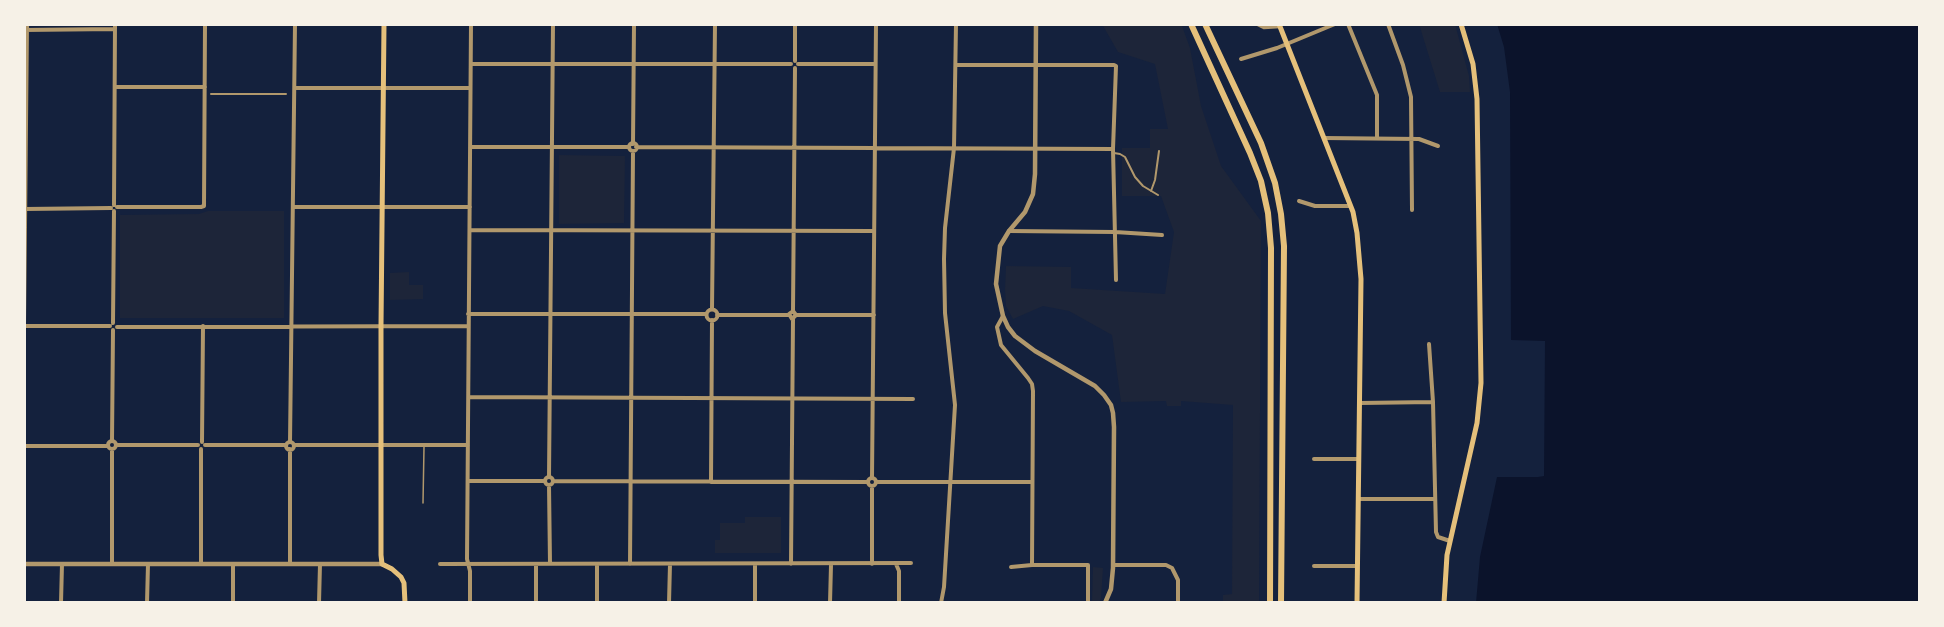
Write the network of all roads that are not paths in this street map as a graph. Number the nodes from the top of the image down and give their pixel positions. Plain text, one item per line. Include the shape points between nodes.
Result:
1 (205, 24) edge
2 (295, 24) edge
3 (384, 24) edge
4 (471, 24) edge
5 (553, 24) edge
6 (634, 24) edge
7 (715, 24) edge
8 (795, 24) edge
9 (876, 24) edge
10 (956, 24) edge
11 (1036, 24) edge
12 (1191, 24) edge
13 (1205, 24) edge
14 (1258, 24) edge
15 (1335, 24) edge
16 (1348, 24) edge
17 (1388, 24) edge
18 (1461, 24) edge
19 (1279, 25) edge
20 (115, 27) edge
21 (26, 28) edge
22 (1287, 44) junction
23 (1241, 59) dead end
24 (471, 64) junction
25 (552, 64) junction
26 (634, 64) junction
27 (715, 64) junction
28 (795, 64) junction
29 (875, 64) junction
30 (956, 65) junction
31 (1036, 65) junction
32 (115, 87) junction
33 (205, 87) junction
34 (295, 88) junction
35 (384, 88) junction
36 (470, 88) junction
37 (211, 94) dead end
38 (286, 94) dead end
39 (1324, 138) junction
40 (1377, 138) junction
41 (1411, 139) junction
42 (1438, 146) dead end
43 (470, 147) junction
44 (552, 147) junction
45 (633, 147) junction
46 (714, 147) junction
47 (794, 147) junction
48 (874, 148) junction
49 (954, 148) junction
50 (1035, 148) junction
51 (1114, 151) junction
52 (1159, 151) dead end
53 (1151, 191) junction
54 (1158, 195) dead end
55 (1299, 201) dead end
56 (1350, 206) junction
57 (294, 207) junction
58 (382, 207) junction
59 (470, 207) junction
60 (114, 208) junction
61 (24, 209) edge
62 (1412, 210) dead end
63 (470, 230) junction
64 (551, 230) junction
65 (632, 230) junction
66 (713, 231) junction
67 (794, 231) junction
68 (874, 231) junction
69 (1009, 231) junction
70 (1115, 232) junction
71 (1162, 235) dead end
72 (1116, 280) dead end
73 (712, 309) junction
74 (468, 314) junction
75 (552, 314) junction
76 (632, 314) junction
77 (706, 314) junction
78 (717, 315) junction
79 (794, 315) junction
80 (874, 315) junction
81 (1004, 316) junction
82 (712, 320) junction
83 (24, 326) edge
84 (113, 326) junction
85 (203, 326) junction
86 (292, 326) junction
87 (381, 326) junction
88 (468, 326) junction
89 (1430, 344) dead end
90 (469, 397) junction
91 (550, 397) junction
92 (631, 398) junction
93 (712, 399) junction
94 (792, 399) junction
95 (873, 399) junction
96 (913, 399) dead end
97 (1433, 402) junction
98 (1359, 403) junction
99 (290, 444) junction
100 (112, 445) junction
101 (201, 445) junction
102 (468, 445) junction
103 (24, 446) edge
104 (380, 446) junction
105 (424, 446) junction
106 (1314, 459) dead end
107 (1359, 459) junction
108 (551, 479) junction
109 (870, 480) junction
110 (468, 481) junction
111 (545, 481) junction
112 (630, 481) junction
113 (711, 482) junction
114 (792, 482) junction
115 (876, 482) junction
116 (950, 482) junction
117 (1032, 482) junction
118 (549, 486) junction
119 (872, 486) junction
120 (1357, 499) junction
121 (1435, 499) junction
122 (423, 503) dead end
123 (1450, 542) junction
124 (911, 563) dead end
125 (24, 564) edge
126 (62, 564) junction
127 (112, 564) junction
128 (148, 564) junction
129 (201, 564) junction
130 (233, 564) junction
131 (290, 564) junction
132 (320, 564) junction
133 (382, 564) junction
134 (440, 564) dead end
135 (468, 564) junction
136 (536, 564) junction
137 (550, 564) junction
138 (597, 564) junction
139 (630, 564) junction
140 (670, 564) junction
141 (755, 564) junction
142 (791, 564) junction
143 (831, 564) junction
144 (872, 564) junction
145 (896, 564) junction
146 (1032, 565) junction
147 (1113, 565) junction
148 (1314, 566) dead end
149 (1357, 566) junction
150 (1011, 567) dead end
151 (61, 603) edge
152 (147, 603) edge
153 (233, 603) edge
154 (319, 603) edge
155 (405, 603) edge
156 (470, 603) edge
157 (536, 603) edge
158 (597, 603) edge
159 (669, 603) edge
160 (755, 603) edge
161 (830, 603) edge
162 (899, 603) edge
163 (941, 603) edge
164 (1088, 603) edge
165 (1105, 603) edge
166 (1179, 603) edge
167 (1270, 603) edge
168 (1281, 603) edge
169 (1357, 603) edge
170 (1444, 603) edge

1 - 33 street
2 - 34 street
3 - 35 main road
4 - 24 street
5 - 25 street
6 - 26 street
7 - 27 street
8 - 28 street
9 - 29 street
10 - 30 street
11 - 31 street
12 - 167 highway via 1250,153 1268,213
13 - 168 highway via 1261,143 1281,214
14 - 19 street
15 - 22 street
16 - 40 street via 1377,95
17 - 41 street via 1410,87
18 - 123 main road via 1473,64 1477,99 1481,384 1477,423
19 - 22 main road
20 - 21 street
20 - 32 street
21 - 61 street
22 - 23 street
22 - 39 main road
24 - 25 street
24 - 36 street
25 - 26 street
25 - 44 street
26 - 27 street
26 - 45 street
27 - 28 street
27 - 46 street
28 - 29 street
28 - 47 street
29 - 48 street
30 - 31 street
30 - 49 street
31 - 50 street
31 - 51 street via 1116,66
32 - 33 street
32 - 60 street
33 - 60 street via 203,207
34 - 35 street
34 - 57 street
35 - 36 street
35 - 58 main road
36 - 43 street
37 - 38 street
39 - 40 street
39 - 56 main road
40 - 41 street
41 - 42 street
41 - 62 street
43 - 44 street
43 - 59 street
44 - 45 street
44 - 64 street
45 - 46 street
45 - 65 street
46 - 47 street
46 - 66 street
47 - 48 street
47 - 67 street
48 - 49 street
48 - 68 street
49 - 50 street
49 - 116 street via 944,259 945,313 955,405
50 - 51 street
50 - 69 street via 1030,204
51 - 53 street via 1125,157 1135,177
51 - 70 street
52 - 53 street
53 - 54 street
55 - 56 street
56 - 98 main road via 1357,230 1361,279
57 - 58 street
57 - 86 street
58 - 59 street
58 - 87 main road
59 - 63 street
60 - 61 street
60 - 84 street
61 - 83 street
63 - 64 street
63 - 74 street
64 - 65 street
64 - 75 street
65 - 66 street
65 - 76 street
66 - 67 street
66 - 73 street
67 - 68 street
67 - 79 street
68 - 80 street
69 - 70 street
69 - 81 street via 1000,246 996,272
70 - 71 street
70 - 72 street
73 - 77 street
73 - 78 street
74 - 75 street
74 - 88 street
75 - 76 street
75 - 91 street
76 - 77 street
76 - 92 street
77 - 82 street
78 - 79 street
78 - 82 street
79 - 80 street
79 - 94 street
80 - 95 street
81 - 117 street via 997,327 1001,345 1032,384
81 - 147 street via 1008,327 1025,345 1095,386 1111,405
82 - 93 street
83 - 84 street
84 - 85 street
84 - 100 street
85 - 86 street
85 - 101 street
86 - 87 street
86 - 99 street
87 - 88 street
87 - 104 main road
88 - 90 street
89 - 97 street
90 - 91 street
90 - 102 street
91 - 92 street
91 - 108 street
92 - 93 street
92 - 112 street
93 - 94 street
93 - 113 street
94 - 95 street
94 - 114 street
95 - 96 street
95 - 109 street
97 - 98 street
97 - 121 street
98 - 107 main road
99 - 101 street
99 - 104 street
99 - 131 street
100 - 101 street
100 - 103 street
100 - 127 street
101 - 129 street
102 - 105 street
102 - 110 street
104 - 105 street
104 - 133 main road
105 - 122 lane
106 - 107 street
107 - 120 main road
108 - 111 street
108 - 112 street
108 - 118 street
109 - 114 street
109 - 115 street
109 - 119 street
110 - 111 street
110 - 135 street
111 - 118 street
112 - 113 street
112 - 139 street
113 - 114 street
114 - 142 street
115 - 116 street
115 - 119 street
116 - 117 street
116 - 163 street
117 - 146 street
118 - 137 street
119 - 144 street
120 - 121 street
120 - 149 main road
121 - 123 street via 1436,532
123 - 170 main road
124 - 145 street
125 - 126 street
126 - 127 street
126 - 151 street
127 - 128 street
128 - 129 street
128 - 152 street
129 - 130 street
130 - 131 street
130 - 153 street
131 - 132 street
132 - 133 street
132 - 154 street
133 - 155 main road via 401,577
134 - 135 street
135 - 136 street
135 - 156 street
136 - 137 street
136 - 157 street
137 - 138 street
138 - 139 street
138 - 158 street
139 - 140 street
140 - 141 street
140 - 159 street
141 - 142 street
141 - 160 street
142 - 143 street
143 - 144 street
143 - 161 street
144 - 145 street
145 - 162 street
146 - 150 street
146 - 164 street via 1088,565
147 - 165 street
147 - 166 street via 1172,568 1178,580
148 - 149 street
149 - 169 main road

